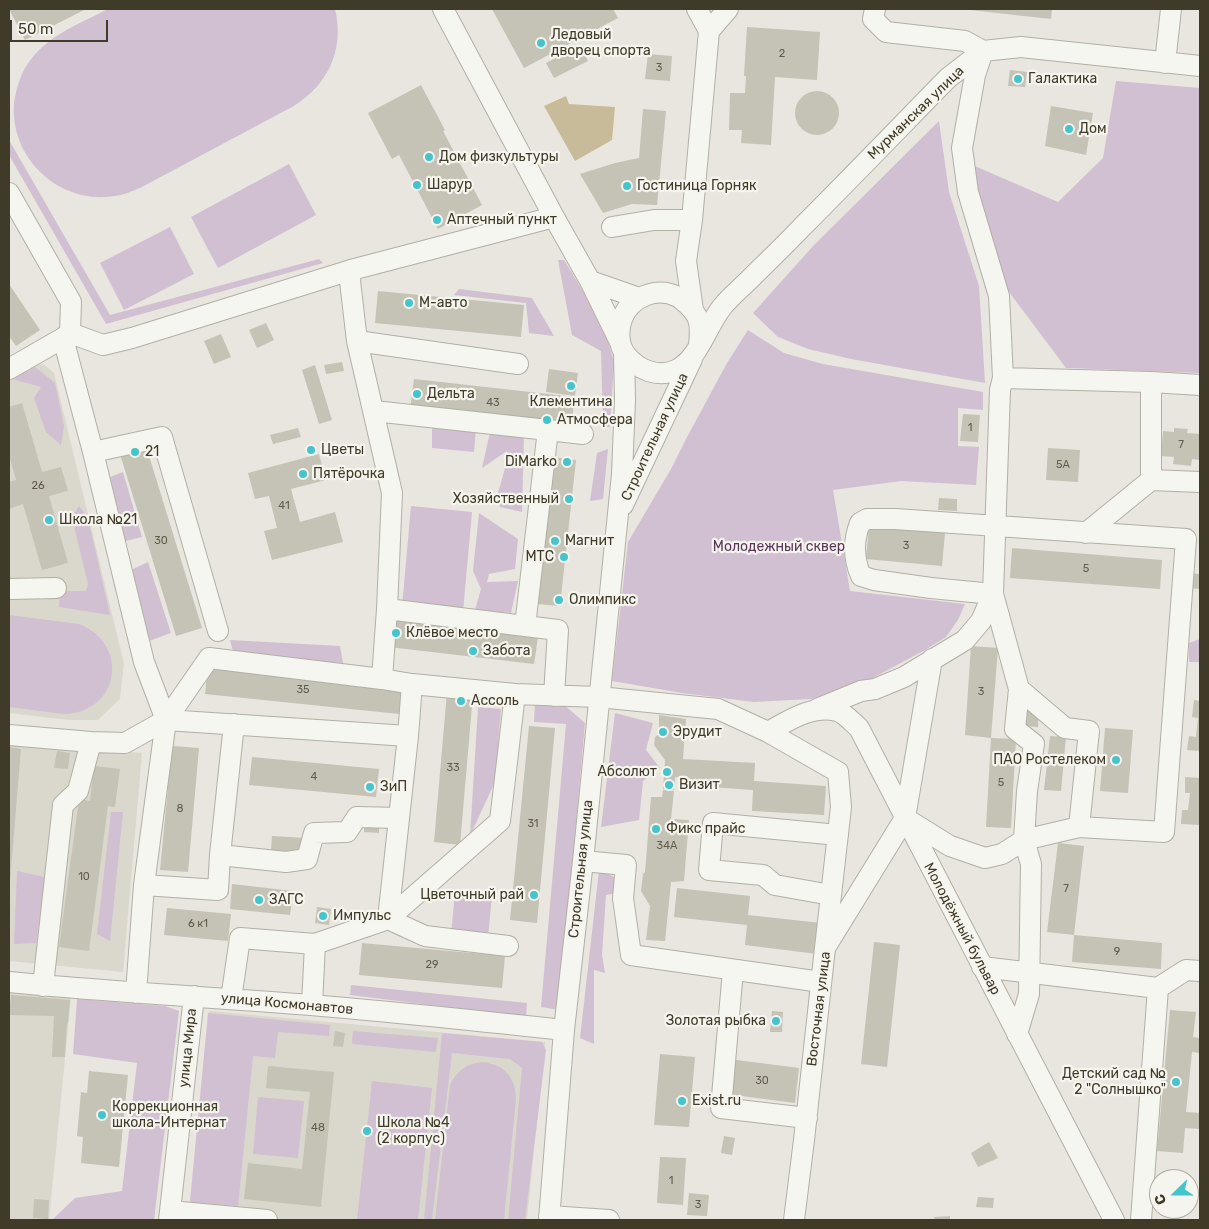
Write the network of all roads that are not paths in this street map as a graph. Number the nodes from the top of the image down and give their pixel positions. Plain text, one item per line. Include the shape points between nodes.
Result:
1 (443, 9) edge
2 (696, 9) edge
3 (728, 9) edge
4 (875, 9) edge
5 (1171, 9) edge
6 (709, 31) junction
7 (983, 51) junction
8 (1165, 63) junction
9 (1200, 66) edge
10 (9, 193) edge
11 (554, 217) junction
12 (692, 220) junction
13 (612, 227) dead end
14 (686, 261) junction
15 (351, 270) junction
16 (590, 281) junction
17 (663, 292) junction
18 (639, 298) junction
19 (722, 308) junction
20 (695, 314) junction
21 (67, 336) junction
22 (357, 341) junction
23 (622, 347) junction
24 (696, 350) junction
25 (12, 361) edge
26 (518, 364) dead end
27 (1003, 378) junction
28 (1152, 382) junction
29 (1200, 385) edge
30 (374, 411) junction
31 (548, 430) junction
32 (583, 434) dead end
33 (93, 452) junction
34 (1151, 480) junction
35 (1200, 482) edge
36 (617, 518) junction
37 (995, 526) junction
38 (1086, 533) junction
39 (56, 588) dead end
40 (9, 589) edge
41 (993, 594) junction
42 (387, 610) junction
43 (525, 626) junction
44 (218, 631) dead end
45 (932, 659) junction
46 (382, 679) junction
47 (412, 684) junction
48 (1019, 689) junction
49 (515, 694) junction
50 (554, 696) junction
51 (599, 698) junction
52 (817, 709) junction
53 (166, 720) junction
54 (234, 724) junction
55 (768, 732) junction
56 (9, 735) edge
57 (408, 736) junction
58 (90, 742) junction
59 (399, 818) junction
60 (905, 818) junction
61 (1079, 827) junction
62 (838, 835) junction
63 (1024, 840) junction
64 (220, 855) junction
65 (583, 862) junction
66 (144, 885) junction
67 (831, 895) junction
68 (388, 919) junction
69 (315, 944) junction
70 (508, 946) dead end
71 (825, 948) junction
72 (982, 967) junction
73 (733, 970) junction
74 (1200, 971) edge
75 (1028, 972) junction
76 (9, 982) edge
77 (821, 982) junction
78 (44, 986) junction
79 (1158, 988) junction
80 (136, 993) junction
81 (194, 996) junction
82 (231, 999) junction
83 (312, 1005) junction
84 (564, 1030) junction
85 (1017, 1034) junction
86 (807, 1118) junction
87 (169, 1216) edge
88 (549, 1218) edge
89 (267, 1220) edge
90 (609, 1220) edge
91 (794, 1220) edge
92 (1114, 1220) edge
93 (1140, 1220) edge

1 - 11 street, Строительная улица
2 - 6 street
3 - 6 street
4 - 7 street via 873,19 886,32 965,41
5 - 8 street
6 - 12 street
7 - 8 street via 1022,47
7 - 19 street, Мурманская улица via 948,78
7 - 27 street via 975,75 962,148 968,192 999,296
8 - 9 street
10 - 21 street via 71,302
11 - 15 street
11 - 16 street, Строительная улица
12 - 13 street via 654,220
12 - 14 street
14 - 17 street
14 - 20 street
15 - 21 street via 132,338 103,344
15 - 22 street
16 - 18 street
16 - 23 street, Строительная улица
17 - 18 street
17 - 20 street via 679,297
18 - 23 street via 628,307 622,318 619,332
19 - 20 street
19 - 24 street
20 - 24 street via 701,333
21 - 25 street
21 - 33 street
22 - 26 street
22 - 30 street
23 - 24 street via 635,365 657,374 675,371 687,364
23 - 36 street, Строительная улица via 625,400
24 - 36 street, Строительная улица
27 - 28 street
27 - 37 street
28 - 29 street
28 - 34 street
30 - 31 street
30 - 42 street via 392,493
31 - 32 street
31 - 43 street
33 - 44 street via 162,437
33 - 53 street via 144,662
34 - 35 street
34 - 38 street
36 - 51 street, Строительная улица
37 - 38 street
37 - 41 street
37 - 41 street via 867,519 857,530 854,550 861,576 867,578
38 - 61 street via 1186,539 1164,832
39 - 40 street
41 - 45 street via 981,621 965,640
41 - 48 street
42 - 43 street
42 - 46 street
43 - 50 street via 558,630
45 - 52 street via 875,690 861,691
45 - 60 street
46 - 47 street
46 - 53 street via 208,658
47 - 49 street
47 - 57 street
48 - 61 street via 1065,728 1089,731
48 - 63 street via 1015,730 1034,744
49 - 50 street
49 - 68 street via 500,821
50 - 51 street
51 - 55 street via 718,709
51 - 65 street, Строительная улица
52 - 55 street
52 - 60 street, Молодёжный бульвар via 839,711 858,728
53 - 54 street
53 - 58 street via 125,743
53 - 66 street
54 - 57 street
54 - 64 street
55 - 62 street via 838,772 841,807
56 - 58 street
57 - 59 street
58 - 78 street via 78,791 63,805
59 - 64 street via 358,817 347,832 314,833 307,859 286,862
59 - 68 street
60 - 63 street via 950,846 985,858 1002,854
60 - 71 street, Восточная улица
60 - 72 street, Молодёжный бульвар
61 - 63 street
62 - 67 street
62 - 67 street via 713,823 709,870 763,875 775,885
63 - 75 street via 1031,864
64 - 66 street via 218,890
65 - 73 street via 626,865 623,898 631,955
65 - 84 street, Строительная улица
66 - 80 street
67 - 71 street
68 - 69 street
68 - 70 street via 425,936
69 - 82 street via 240,938
69 - 83 street
71 - 77 street, Восточная улица
72 - 75 street
72 - 85 street, Молодёжный бульвар
73 - 77 street
73 - 86 street via 721,1108
74 - 79 street via 1186,970
75 - 79 street
75 - 85 street via 1028,994
76 - 78 street, улица Космонавтов
77 - 86 street, Восточная улица
78 - 80 street, улица Космонавтов
79 - 93 street
80 - 81 street, улица Космонавтов
81 - 82 street, улица Космонавтов
81 - 87 street, улица Мира
82 - 83 street, улица Космонавтов
83 - 84 street, улица Космонавтов
84 - 88 street, Строительная улица
85 - 92 street, Молодёжный бульвар
86 - 91 street, Восточная улица
87 - 89 street
88 - 90 street

